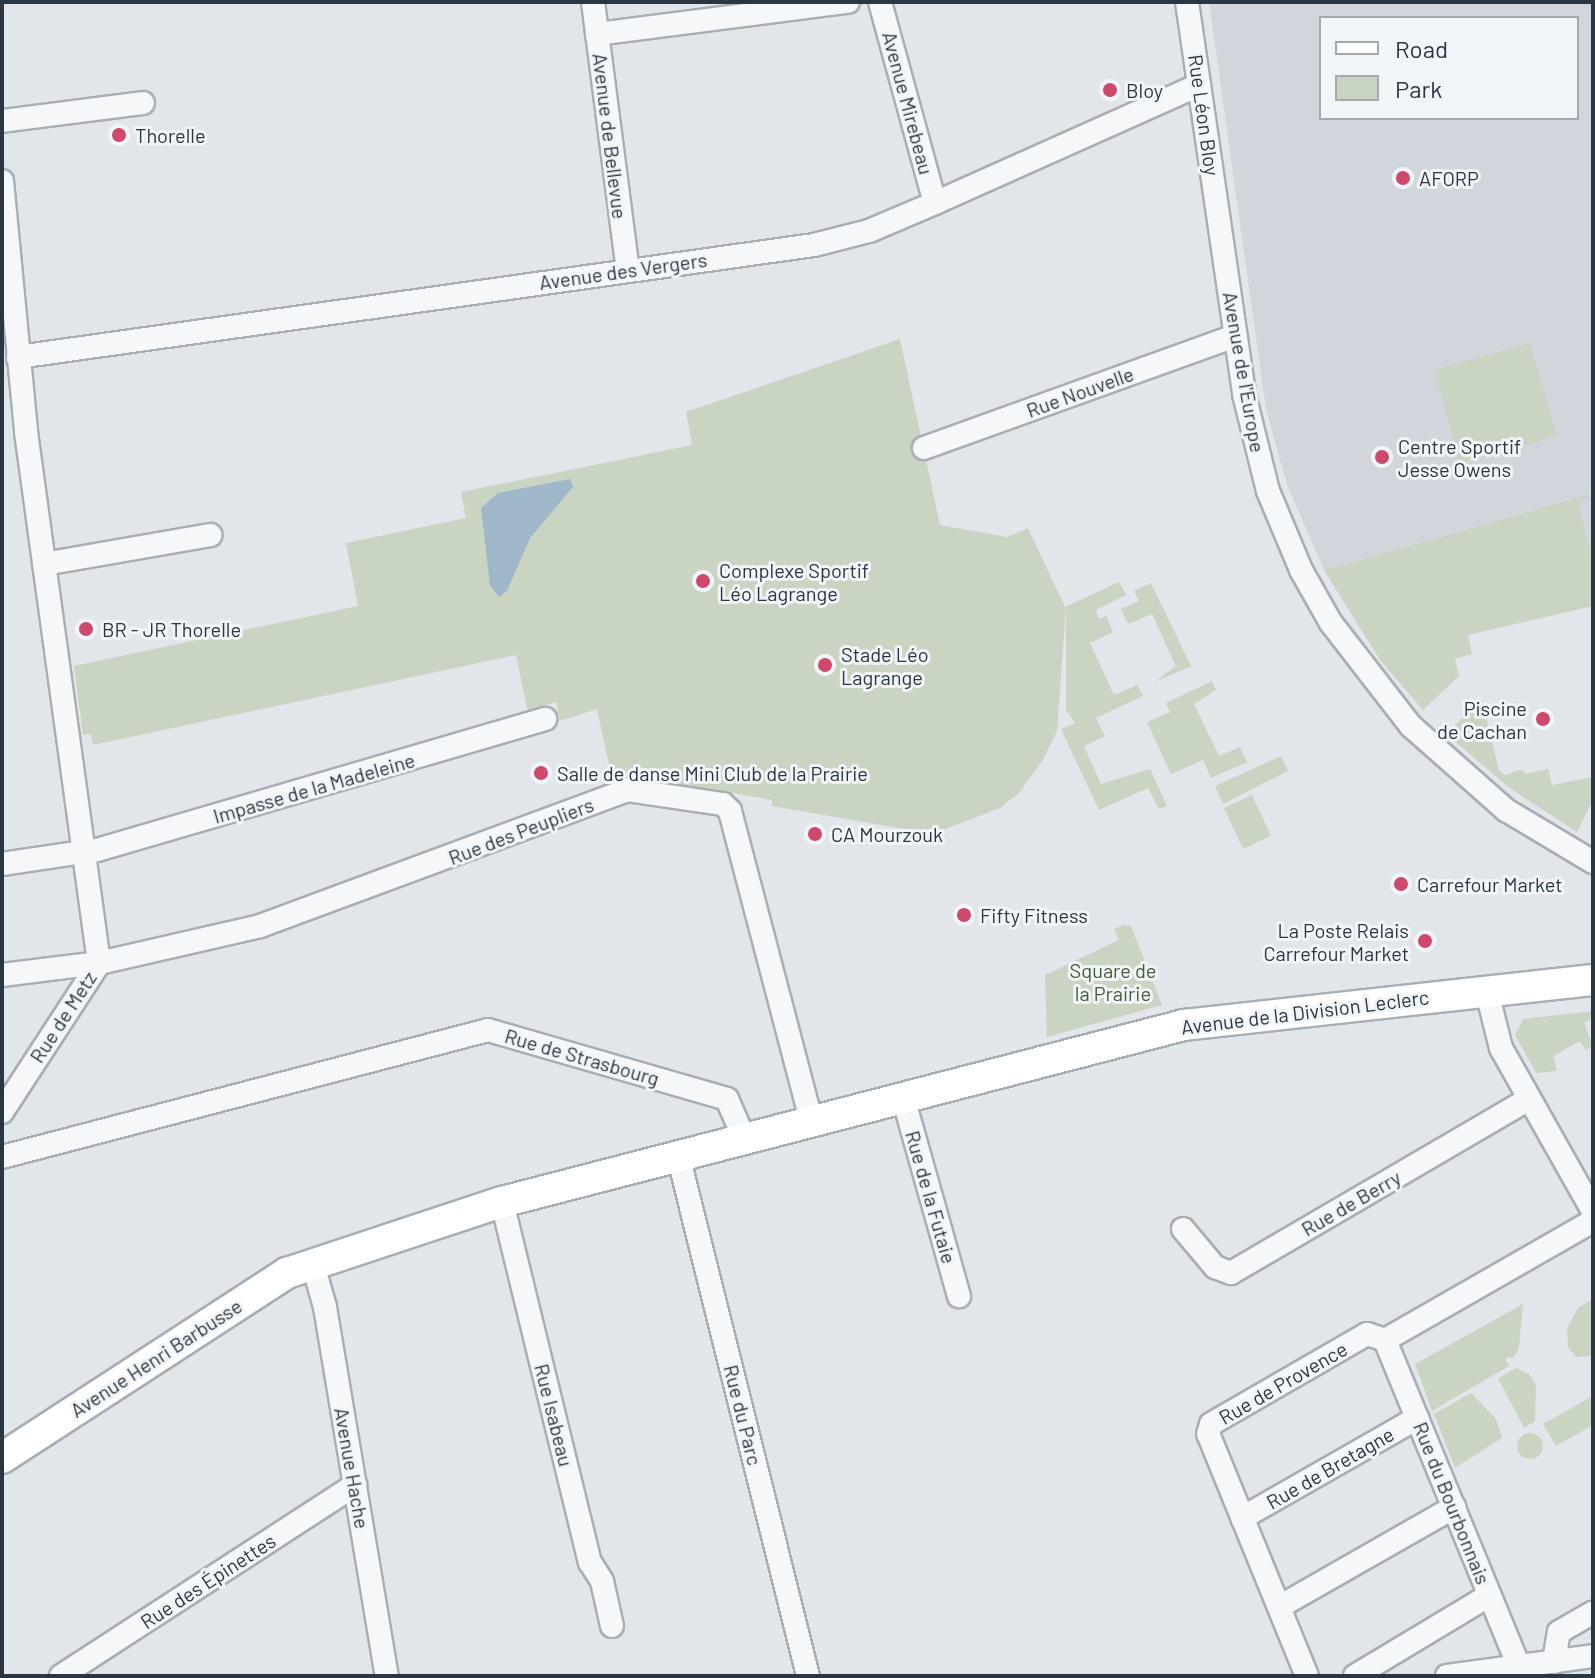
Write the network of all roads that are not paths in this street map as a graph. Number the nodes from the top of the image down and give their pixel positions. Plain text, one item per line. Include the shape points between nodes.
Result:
1 (593, 2) edge
2 (848, 2) edge
3 (880, 2) edge
4 (1187, 2) edge
5 (597, 34) junction
6 (1199, 85) junction
7 (143, 103) dead end
8 (2, 121) edge
9 (2, 181) edge
10 (935, 203) junction
11 (1220, 227) joint
12 (4, 228) edge
13 (628, 270) junction
14 (1235, 336) junction
15 (18, 357) junction
16 (13, 415) edge
17 (924, 448) dead end
18 (211, 535) dead end
19 (54, 562) junction
20 (545, 719) dead end
21 (81, 854) junction
22 (1593, 862) edge
23 (2, 864) edge
24 (99, 963) junction
25 (2, 975) edge
26 (1593, 980) edge
27 (1487, 992) junction
28 (903, 1097) junction
29 (1529, 1099) junction
30 (2, 1112) edge
31 (811, 1120) junction
32 (744, 1138) junction
33 (678, 1155) junction
34 (2, 1157) edge
35 (502, 1202) junction
36 (1593, 1211) edge
37 (1593, 1221) edge
38 (1183, 1229) dead end
39 (312, 1261) junction
40 (959, 1296) dead end
41 (1385, 1340) junction
42 (1417, 1418) junction
43 (2, 1458) edge
44 (355, 1485) junction
45 (1454, 1507) junction
46 (1242, 1518) junction
47 (1490, 1595) junction
48 (1279, 1607) junction
49 (1593, 1612) edge
50 (612, 1626) dead end
51 (1593, 1656) edge
52 (1554, 1662) junction
53 (1519, 1667) junction
54 (61, 1676) edge
55 (387, 1676) edge
56 (808, 1676) edge
57 (1307, 1676) edge
58 (1355, 1676) edge
59 (1447, 1676) edge

1 - 5 street, Avenue de Bellevue
2 - 5 street
3 - 10 street, Avenue Mirebeau
4 - 6 street, Rue Léon Bloy
5 - 13 street, Avenue de Bellevue
6 - 10 street, Avenue des Vergers
6 - 11 street, Rue Léon Bloy
7 - 8 street
9 - 12 street
10 - 13 street, Avenue des Vergers via 869,231 814,245
11 - 14 street, Avenue de l'Europe
12 - 15 street
13 - 15 street, Avenue des Vergers
14 - 17 street, Rue Nouvelle
14 - 22 street, Avenue de l'Europe via 1268,491 1301,570 1331,623 1383,693 1452,766 1506,810
15 - 16 street
16 - 19 street
18 - 19 street
19 - 21 street
20 - 21 street, Impasse de la Madeleine
21 - 23 street, Impasse de la Madeleine
21 - 24 street
24 - 25 street, Rue des Peupliers
24 - 30 street, Rue de Metz
24 - 31 street, Rue des Peupliers via 260,926 628,790 723,804 730,811
26 - 27 main road, Avenue de la Division Leclerc
27 - 28 main road, Avenue de la Division Leclerc via 1221,1019
27 - 29 street via 1501,1048
28 - 31 main road, Avenue de la Division Leclerc
28 - 40 street, Rue de la Futaie
29 - 36 street
29 - 38 street, Rue de Berry via 1231,1273 1215,1267
31 - 32 main road, Avenue de la Division Leclerc
32 - 33 main road, Avenue de la Division Leclerc
32 - 34 street, Rue de Strasbourg via 727,1099 488,1030
33 - 35 main road, Avenue Henri Barbusse
33 - 56 street, Rue du Parc
35 - 39 main road, Avenue Henri Barbusse
35 - 50 street, Rue Isabeau via 590,1562 602,1581
37 - 41 street, Rue de Provence
39 - 43 main road, Avenue Henri Barbusse
39 - 44 street, Avenue Hache via 325,1307
41 - 42 street, Rue du Bourbonnais
41 - 46 street, Rue de Provence via 1367,1334 1211,1424 1208,1434
42 - 45 street, Rue du Bourbonnais
42 - 46 street, Rue de Bretagne
44 - 54 street, Rue des Épinettes
44 - 55 street, Avenue Hache
45 - 47 street, Rue du Bourbonnais
45 - 48 street
46 - 48 street, Rue de Provence
47 - 53 street, Rue du Bourbonnais
47 - 58 street
48 - 57 street, Rue de Provence
49 - 52 street via 1559,1632
51 - 52 street
52 - 53 street
53 - 59 street

